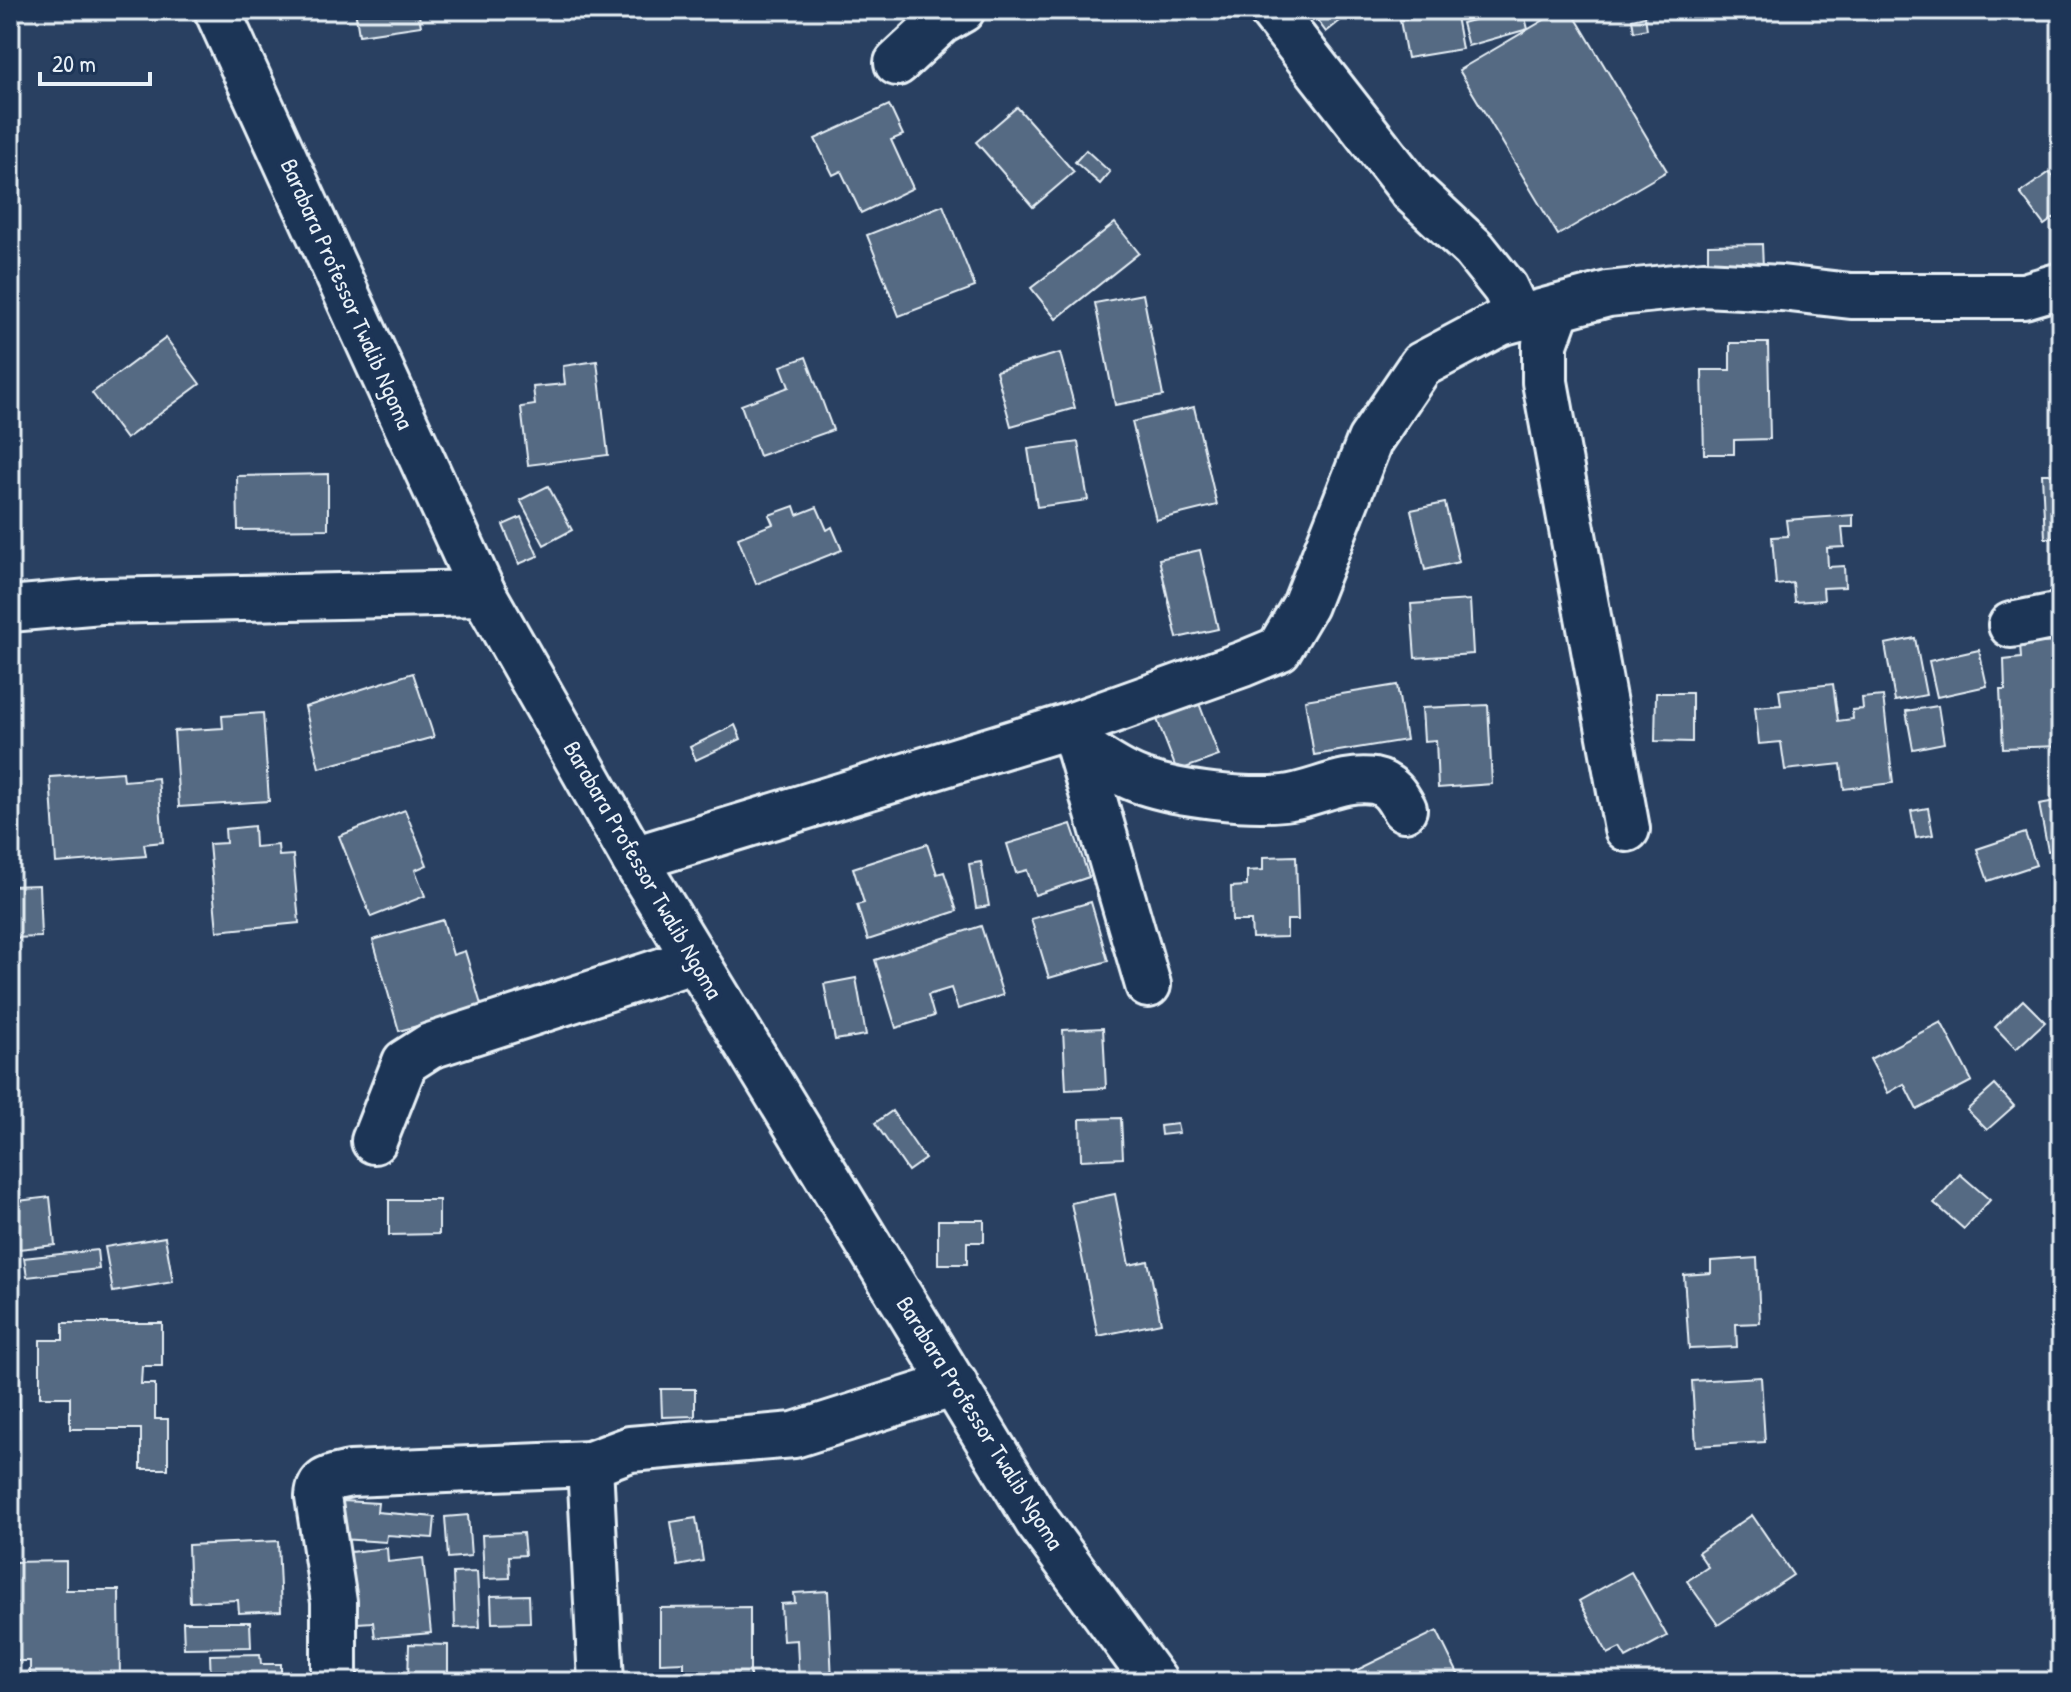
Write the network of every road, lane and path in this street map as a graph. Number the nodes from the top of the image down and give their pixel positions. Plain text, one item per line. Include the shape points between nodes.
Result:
1 (217, 10) edge
2 (962, 10) edge
3 (1271, 10) edge
4 (897, 63) dead end
5 (2061, 285) edge
6 (1539, 313) junction
7 (483, 593) junction
8 (10, 609) edge
9 (2061, 615) edge
10 (2011, 625) dead end
11 (1075, 736) junction
12 (1404, 809) dead end
13 (1627, 829) dead end
14 (634, 859) junction
15 (695, 960) junction
16 (1148, 985) dead end
17 (374, 1141) dead end
18 (955, 1384) junction
19 (590, 1464) junction
20 (334, 1682) edge
21 (601, 1682) edge
22 (1155, 1682) edge

1 - 7 street, Barabara Professor Twalib Ngoma
2 - 4 street
3 - 6 street via 1413,192 1474,249 1505,288
5 - 6 street via 2024,296 1851,296 1703,284 1608,294
6 - 11 street via 1500,323 1421,365 1370,440 1305,605 1279,649
6 - 13 street via 1545,382
7 - 8 street via 101,601
7 - 14 street, Barabara Professor Twalib Ngoma
9 - 10 street
11 - 12 street via 1142,782 1215,796 1284,798 1369,780 1395,792
11 - 14 street
11 - 16 street
14 - 15 street, Barabara Professor Twalib Ngoma
15 - 17 street via 430,1046 405,1062
15 - 18 street, Barabara Professor Twalib Ngoma
18 - 19 street via 794,1435 630,1449
18 - 22 street, Barabara Professor Twalib Ngoma via 1037,1521
19 - 20 street via 325,1479 318,1497 334,1602
19 - 21 street

